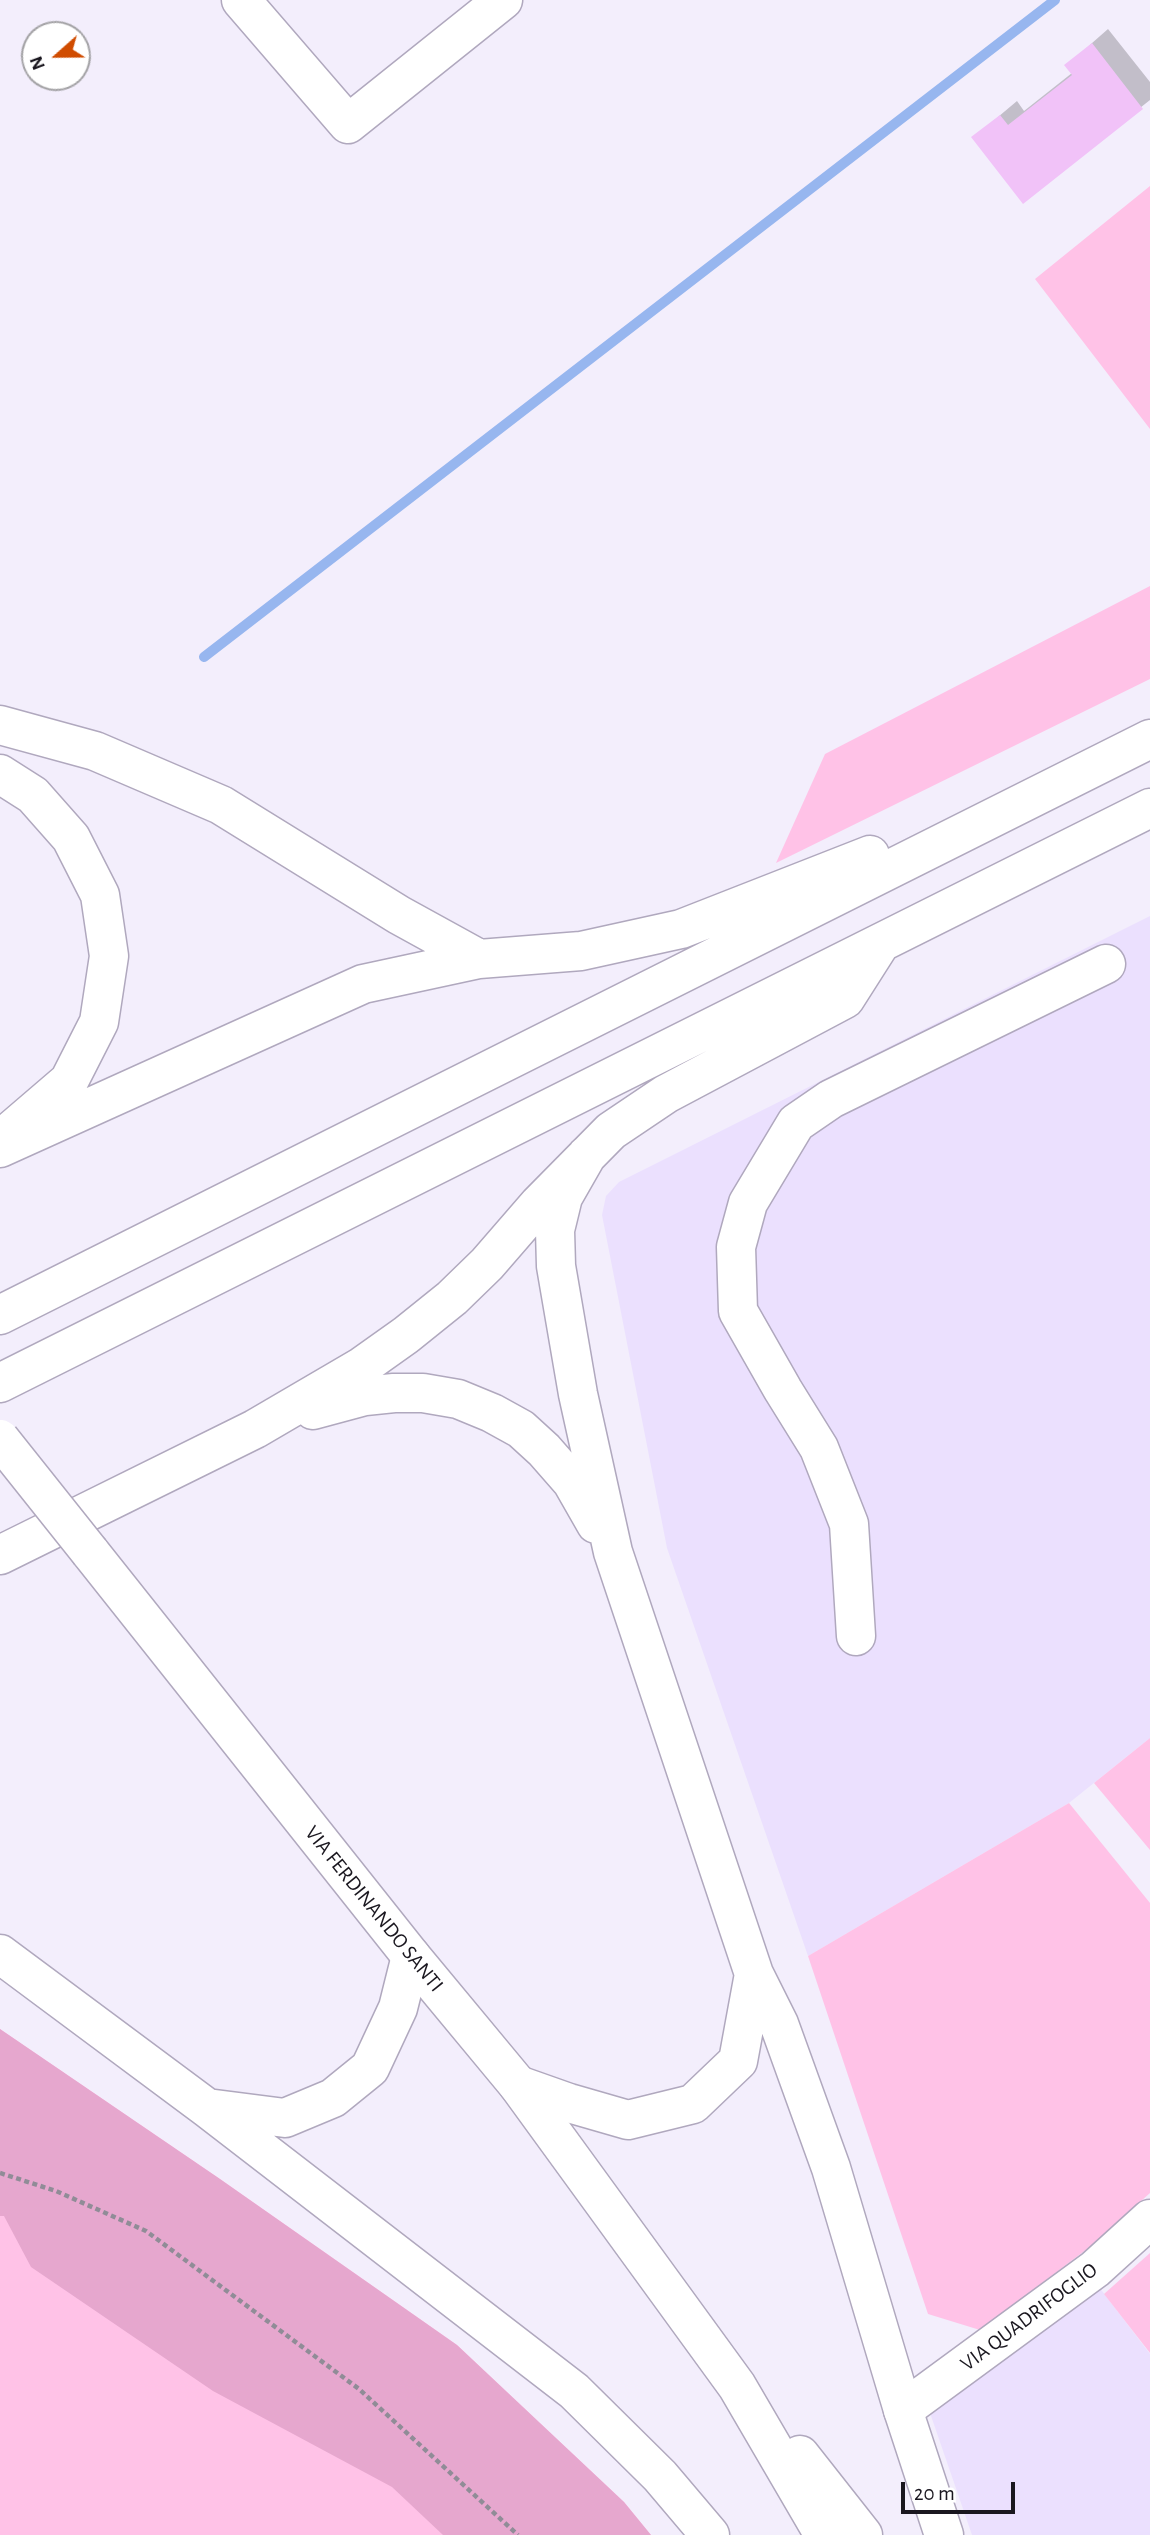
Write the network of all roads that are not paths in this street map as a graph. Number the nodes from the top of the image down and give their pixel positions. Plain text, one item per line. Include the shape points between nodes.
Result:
1 (241, 0) edge
2 (503, 0) edge
3 (0, 725) edge
4 (1150, 740) edge
5 (1097, 766) junction
6 (0, 774) edge
7 (1150, 808) edge
8 (880, 943) junction
9 (479, 959) junction
10 (1106, 964) dead end
11 (0, 1140) edge
12 (0, 1148) edge
13 (587, 1155) junction
14 (0, 1315) edge
15 (0, 1383) edge
16 (255, 1429) junction
17 (0, 1439) edge
18 (613, 1552) junction
19 (7, 1554) edge
20 (856, 1636) dead end
21 (0, 1954) edge
22 (411, 1956) junction
23 (754, 1974) junction
24 (518, 2085) junction
25 (207, 2108) junction
26 (1150, 2219) edge
27 (737, 2386) junction
28 (903, 2410) junction
29 (710, 2535) edge
30 (824, 2535) edge
31 (863, 2535) edge
32 (944, 2535) edge

1 - 2 main road via 348,124
3 - 9 main road via 96,751 221,805
4 - 5 main road
5 - 9 main road via 681,929 581,951
5 - 14 main road
6 - 11 main road via 33,795 71,838 100,895 109,956 99,1021 69,1081
7 - 8 main road
8 - 13 main road via 845,999 666,1094 611,1131
8 - 15 main road
9 - 12 main road via 363,984
10 - 20 main road via 831,1099 796,1123 748,1203 736,1247 738,1311 820,1448 849,1524
13 - 16 main road via 452,1298 361,1367
13 - 18 main road via 563,1197 555,1230 556,1266
16 - 18 main road via 365,1396 423,1393 458,1399 521,1429 544,1450 572,1482
16 - 19 main road
17 - 22 main road, VIA FERDINANDO SANTI, bridge
18 - 23 main road
21 - 25 main road
22 - 24 main road, VIA FERDINANDO SANTI
22 - 25 main road via 398,2008 370,2068 333,2098 285,2118
23 - 24 main road via 738,2061 693,2105 628,2120
23 - 28 main road via 779,2024 831,2168
24 - 27 main road, VIA FERDINANDO SANTI
25 - 29 main road via 574,2392 660,2476
26 - 28 main road, VIA QUADRIFOGLIO via 1095,2269
27 - 30 main road
27 - 31 main road via 809,2464
28 - 32 main road

